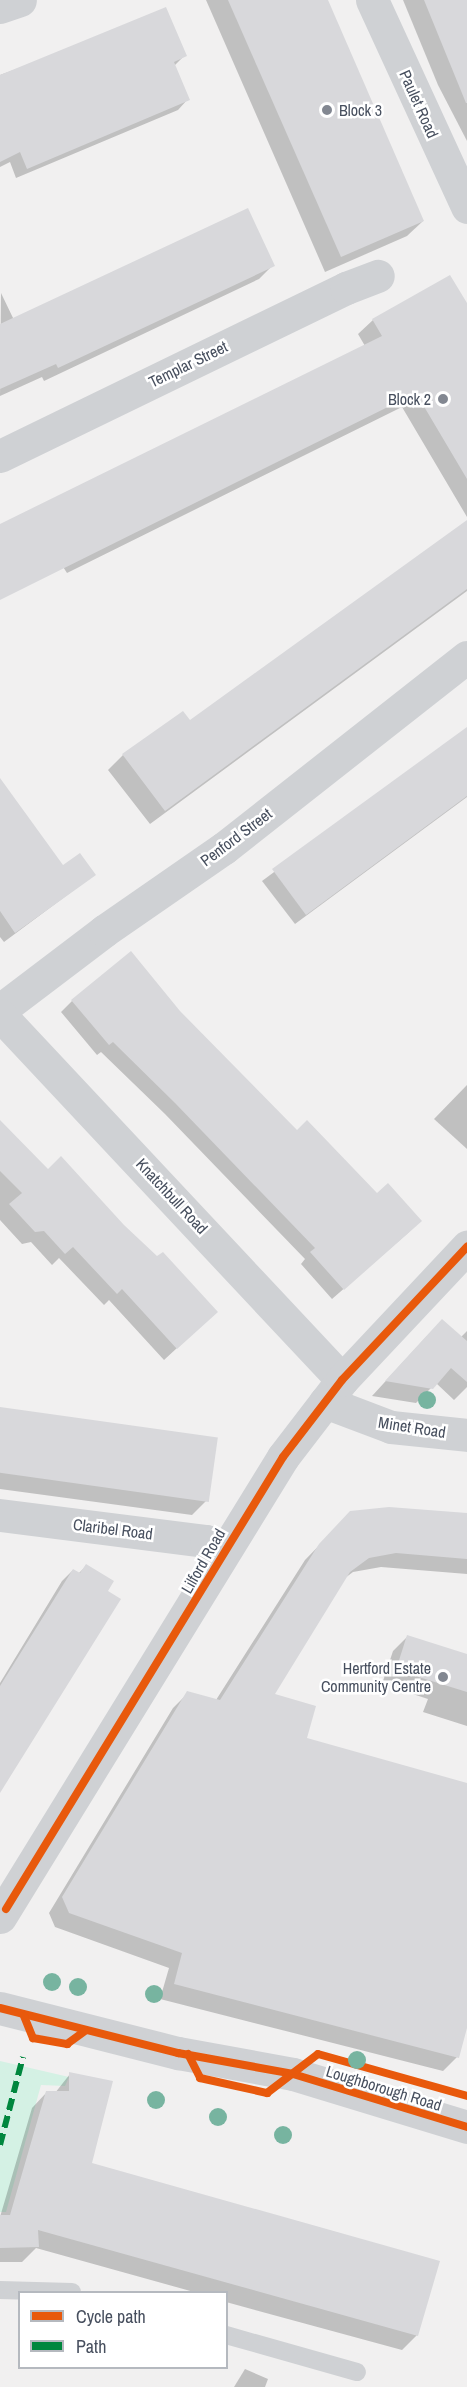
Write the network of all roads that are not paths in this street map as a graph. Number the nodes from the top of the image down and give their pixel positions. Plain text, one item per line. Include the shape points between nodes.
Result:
1 (20, 0) edge
2 (372, 0) edge
3 (0, 7) edge
4 (467, 207) edge
5 (378, 276) dead end
6 (0, 456) edge
7 (467, 657) edge
8 (0, 1012) edge
9 (467, 1247) edge
10 (333, 1391) junction
11 (467, 1435) edge
12 (0, 1515) edge
13 (225, 1550) junction
14 (0, 1917) edge
15 (0, 2008) edge
16 (467, 2127) edge
17 (0, 2290) edge
18 (36, 2291) edge
19 (228, 2336) edge
20 (357, 2372) dead end

1 - 3 street
2 - 4 street, Paulet Road
5 - 6 street, Templar Street
7 - 8 street, Penford Street via 224,848 104,931
8 - 10 street, Knatchbull Road
9 - 10 street, Lilford Road
10 - 11 street, Minet Road via 391,1427
10 - 13 street, Lilford Road via 283,1457
12 - 13 street, Claribel Road via 206,1541
13 - 14 street, Lilford Road
15 - 16 street, Loughborough Road via 178,2053 293,2074
17 - 18 lane
19 - 20 lane

